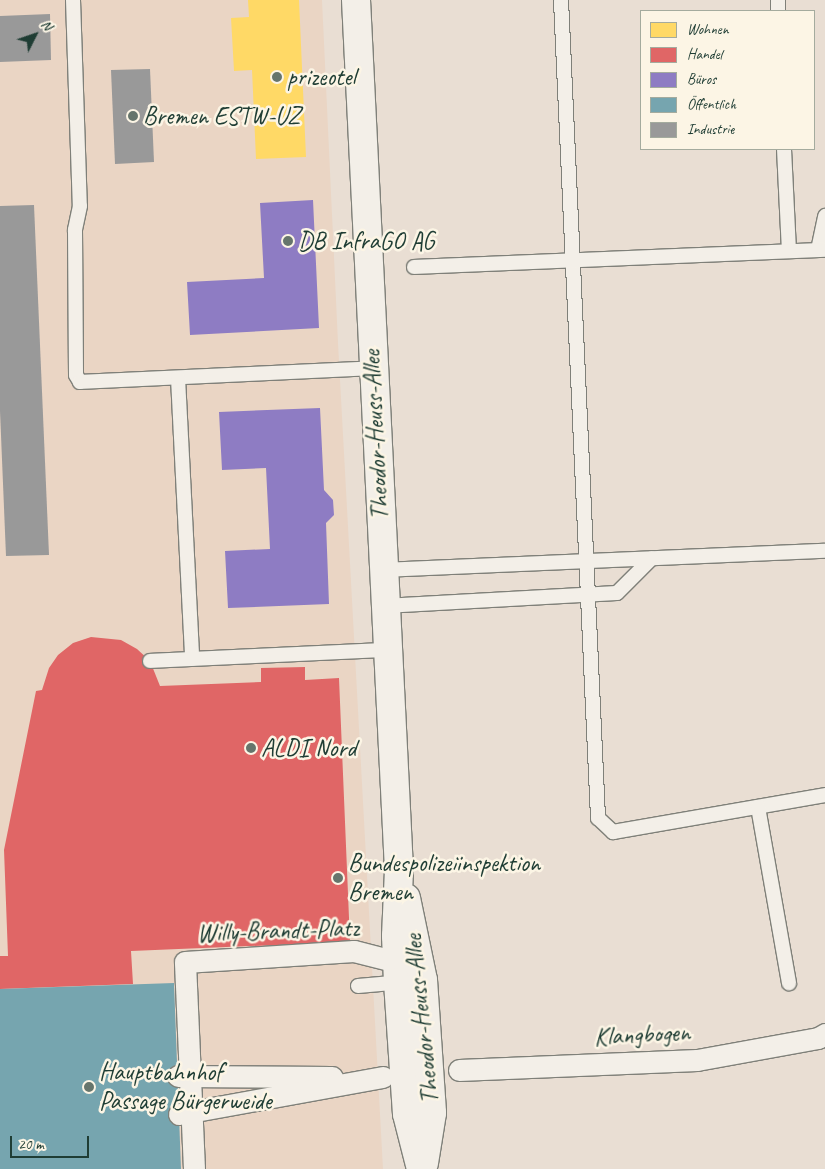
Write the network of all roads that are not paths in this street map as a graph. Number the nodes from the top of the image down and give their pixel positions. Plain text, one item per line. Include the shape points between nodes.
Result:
1 (72, 0) edge
2 (356, 0) edge
3 (561, 0) edge
4 (784, 150) edge
5 (825, 216) edge
6 (821, 250) edge
7 (789, 251) junction
8 (573, 261) junction
9 (414, 267) dead end
10 (373, 368) junction
11 (178, 378) junction
12 (825, 551) edge
13 (652, 558) junction
14 (586, 561) junction
15 (382, 570) junction
16 (588, 596) junction
17 (384, 606) junction
18 (387, 650) junction
19 (192, 659) junction
20 (150, 661) dead end
21 (825, 795) edge
22 (758, 807) junction
23 (406, 975) junction
24 (789, 983) dead end
25 (358, 986) dead end
26 (825, 1034) edge
27 (459, 1070) dead end
28 (184, 1076) junction
29 (185, 1113) junction
30 (194, 1169) edge
31 (422, 1169) edge

1 - 11 lane via 80,206 75,230 76,375 80,382 86,383
2 - 10 street, Theodor-Heuss-Allee
3 - 8 lane
4 - 7 lane
5 - 6 lane
6 - 7 lane
7 - 8 lane
8 - 9 lane
8 - 14 lane
10 - 11 lane
10 - 15 street, Theodor-Heuss-Allee
11 - 19 lane
12 - 13 lane
13 - 14 lane
13 - 16 lane via 618,593
14 - 15 lane
14 - 16 lane
15 - 17 street, Theodor-Heuss-Allee
16 - 17 lane
16 - 22 lane via 598,818 613,832
17 - 18 street, Theodor-Heuss-Allee
18 - 19 lane
18 - 23 street, Theodor-Heuss-Allee
19 - 20 lane
21 - 22 lane
22 - 24 lane
23 - 25 lane
23 - 28 street, Willy-Brandt-Platz via 354,951 185,962
23 - 31 street, Theodor-Heuss-Allee via 432,1113
26 - 27 street, Klangbogen via 818,1038 697,1060
28 - 29 street, Willy-Brandt-Platz
28 - 29 street via 383,1077
29 - 30 street, Willy-Brandt-Platz

